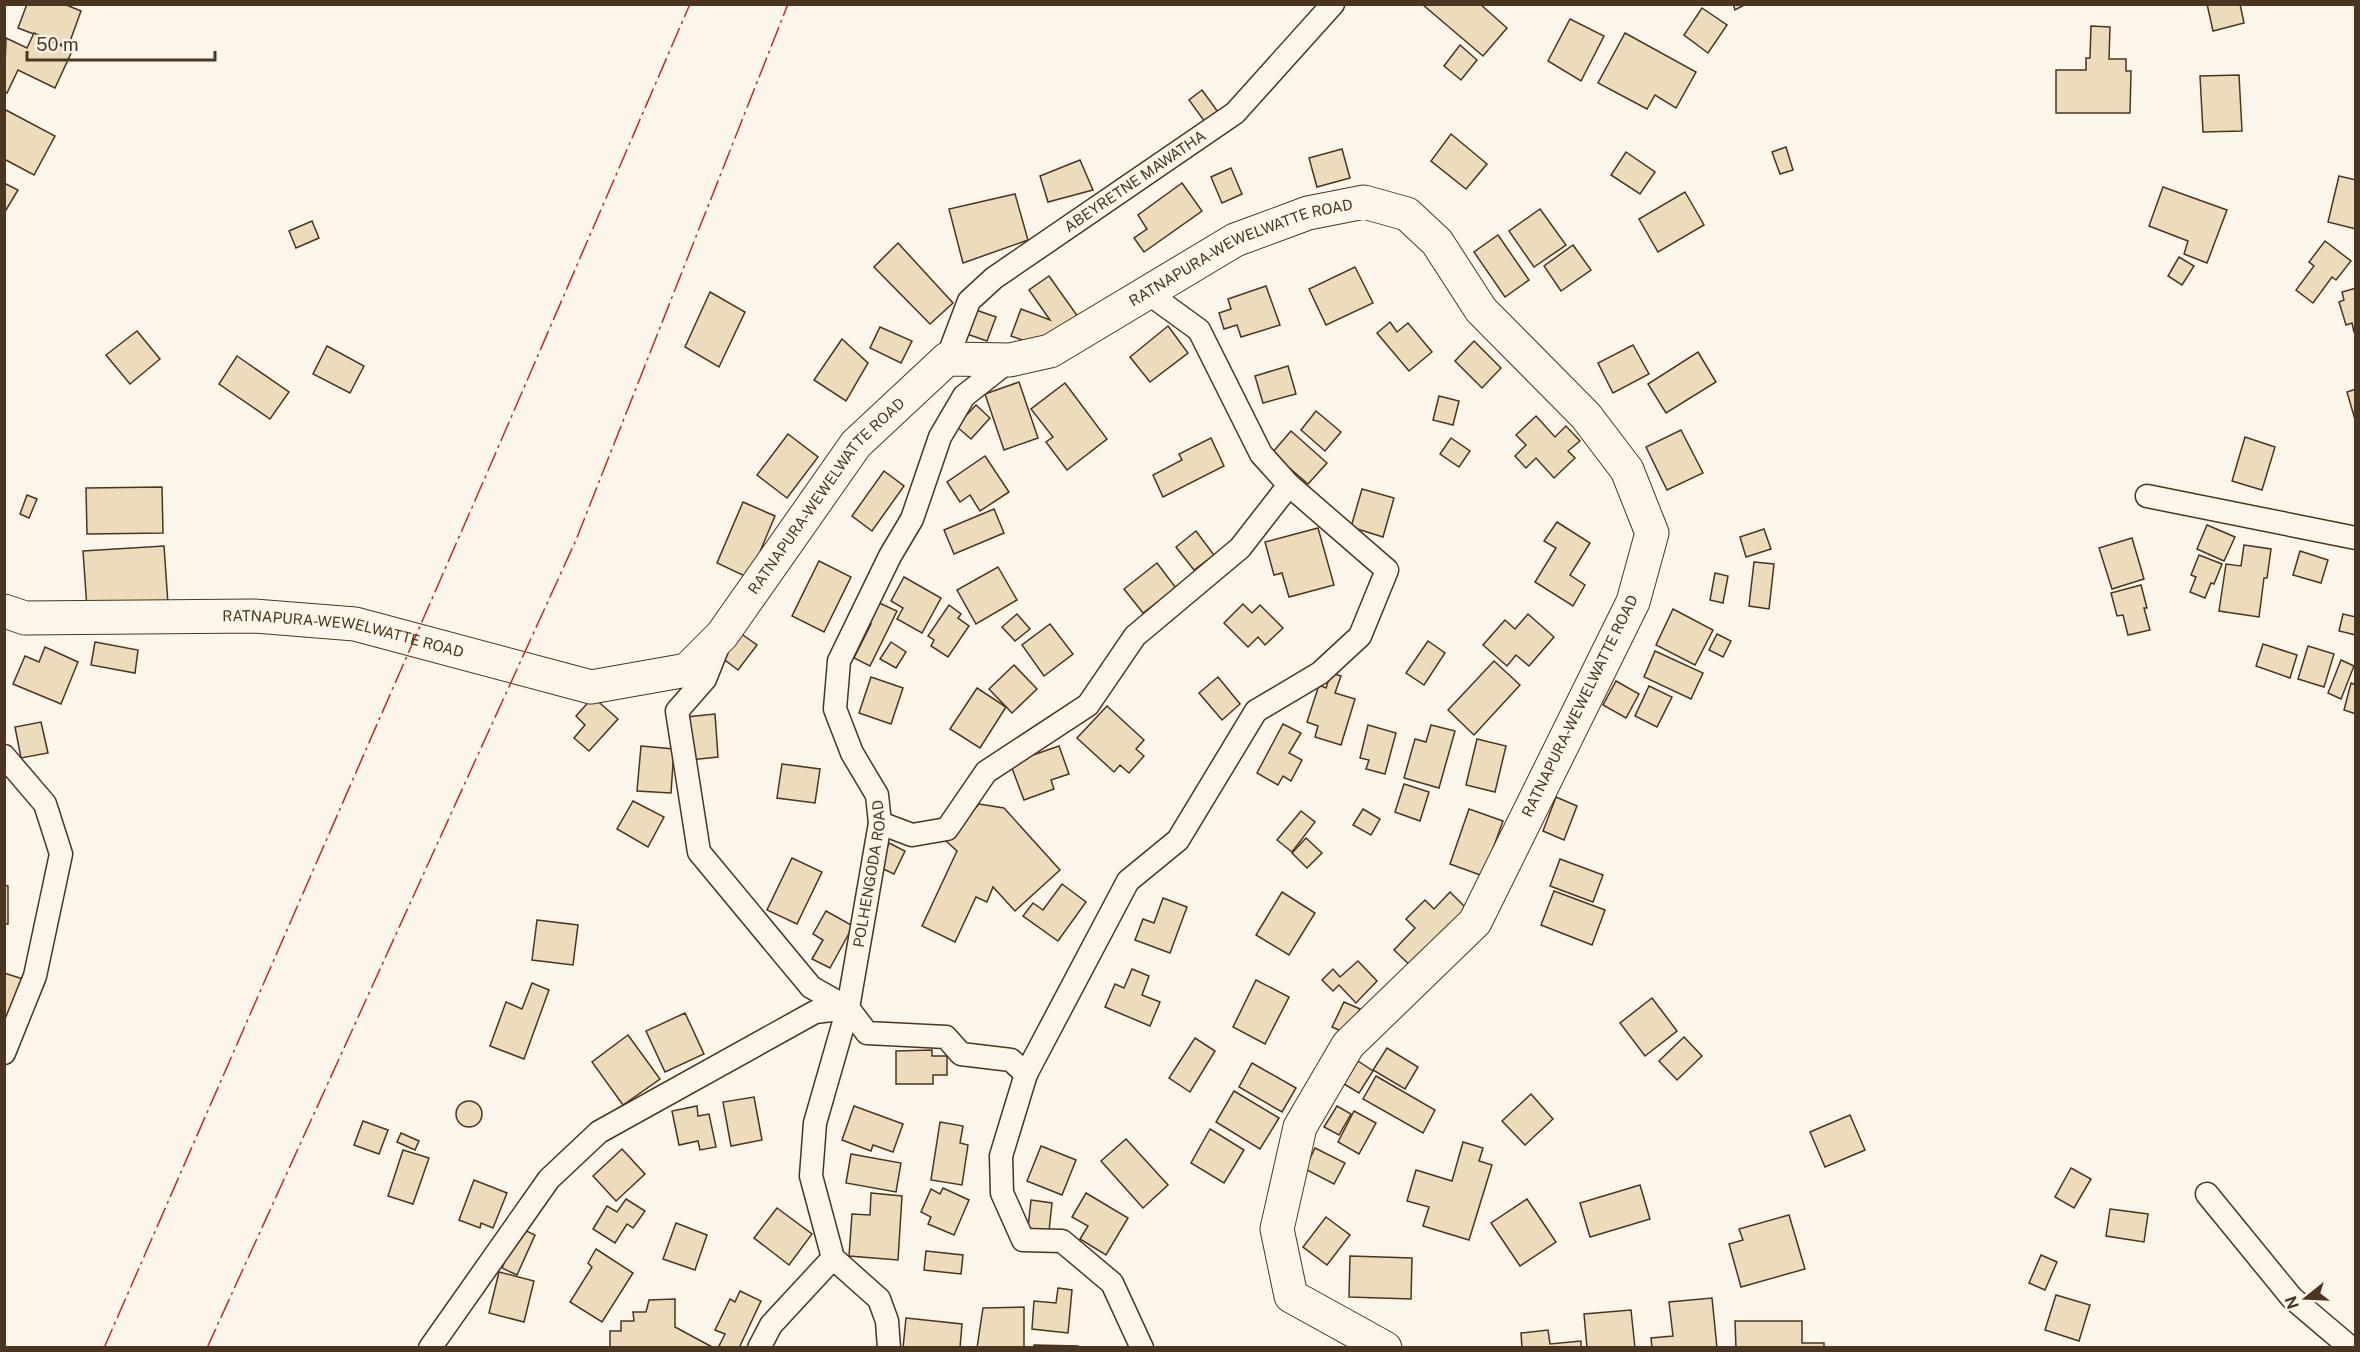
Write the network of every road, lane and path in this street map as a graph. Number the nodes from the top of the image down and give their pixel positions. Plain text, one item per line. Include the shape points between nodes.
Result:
1 (1333, 4) edge
2 (1148, 293) junction
3 (947, 359) junction
4 (1010, 360) junction
5 (1289, 484) junction
6 (2147, 496) dead end
7 (2355, 538) edge
8 (4, 611) edge
9 (722, 635) junction
10 (4, 756) edge
11 (880, 823) junction
12 (848, 1008) junction
13 (4, 1053) edge
14 (1026, 1074) junction
15 (2207, 1194) dead end
16 (833, 1258) junction
17 (430, 1347) edge
18 (759, 1347) edge
19 (889, 1347) edge
20 (1142, 1347) edge
21 (1385, 1347) edge
22 (2351, 1347) edge

1 - 3 street, ABEYRETNE MAWATHA via 1235,113 994,278 969,301
2 - 4 main road, RATNAPURA-WEWELWATTE ROAD via 1050,351
2 - 5 street via 1199,330 1261,454
2 - 21 main road, RATNAPURA-WEWELWATTE ROAD via 1234,240 1308,213 1364,202 1407,214 1437,242 1481,310 1586,416 1627,470 1652,533 1633,602 1475,922 1348,1046 1300,1126 1276,1229 1291,1296
3 - 4 main road, RATNAPURA-WEWELWATTE ROAD
3 - 9 main road, RATNAPURA-WEWELWATTE ROAD via 856,444
4 - 11 street, POLHENGODA ROAD via 964,396 940,437 912,519 839,661 835,709 852,753 877,795
5 - 11 street via 1240,548 1135,636 1088,705 986,772 947,829 912,835
5 - 14 street via 1387,570 1360,636 1320,673 1256,711 1178,840 1128,880
6 - 7 street
8 - 9 main road, RATNAPURA-WEWELWATTE ROAD via 25,618 254,616 355,624 591,687 687,670
9 - 12 street via 705,679 677,711 699,852 811,987
10 - 13 street via 45,804 61,854 35,976
11 - 12 street, POLHENGODA ROAD
12 - 14 street via 867,1034 946,1037 961,1054 1011,1060
12 - 16 street, POLHENGODA ROAD via 815,1123 811,1176
12 - 17 street via 815,1012 599,1132 549,1179
14 - 20 street via 1001,1156 1002,1193 1023,1240 1062,1241 1112,1283
15 - 22 street via 2292,1298
16 - 18 street via 771,1324
16 - 19 street via 879,1299

